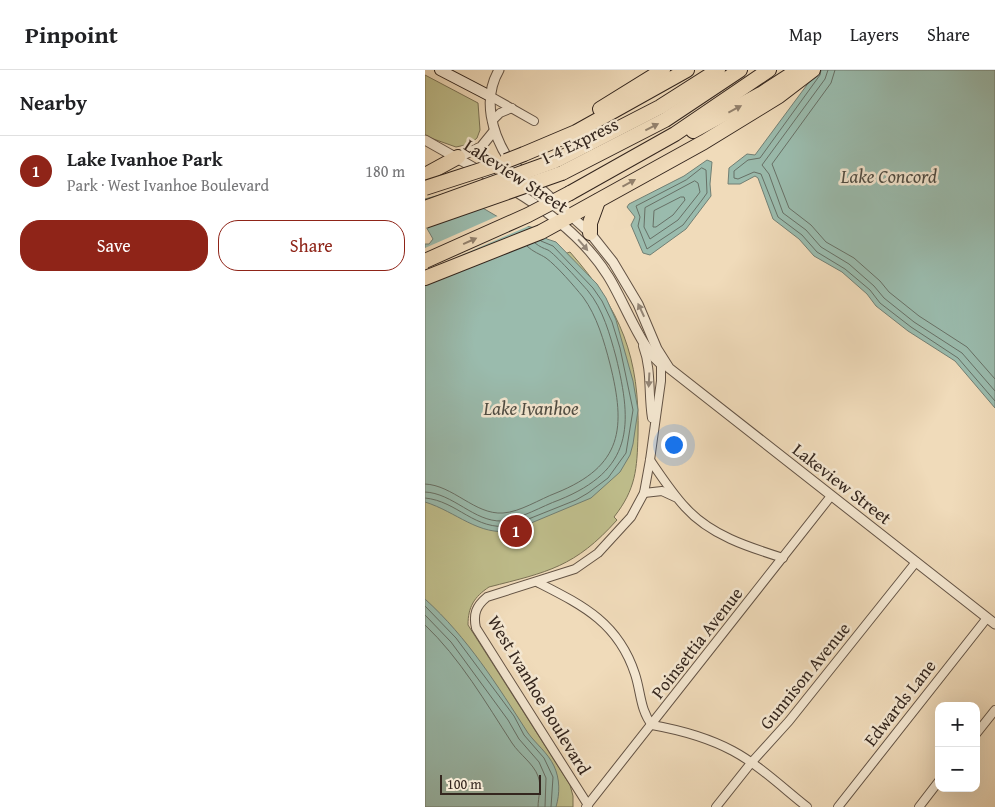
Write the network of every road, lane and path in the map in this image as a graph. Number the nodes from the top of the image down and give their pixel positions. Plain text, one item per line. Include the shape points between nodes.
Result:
1 (440, 70) edge
2 (499, 70) edge
3 (663, 70) edge
4 (687, 70) edge
5 (718, 70) edge
6 (740, 70) edge
7 (769, 70) edge
8 (798, 70) edge
9 (813, 70) edge
10 (490, 96) junction
11 (512, 108) junction
12 (492, 121) junction
13 (534, 121) dead end
14 (494, 131) junction
15 (675, 134) junction
16 (425, 140) edge
17 (523, 152) junction
18 (458, 157) junction
19 (558, 167) junction
20 (425, 175) edge
21 (425, 188) edge
22 (598, 200) junction
23 (425, 208) edge
24 (571, 215) junction
25 (425, 221) edge
26 (558, 222) junction
27 (590, 233) junction
28 (425, 261) edge
29 (425, 278) edge
30 (640, 336) junction
31 (665, 367) junction
32 (654, 425) junction
33 (651, 460) junction
34 (644, 493) junction
35 (831, 496) junction
36 (677, 498) junction
37 (783, 558) junction
38 (915, 562) junction
39 (537, 582) junction
40 (987, 618) junction
41 (995, 624) edge
42 (995, 710) edge
43 (652, 725) junction
44 (980, 729) edge
45 (751, 763) junction
46 (935, 787) edge
47 (587, 806) edge
48 (716, 807) edge
49 (807, 807) edge
50 (838, 807) edge
51 (919, 807) edge

1 - 10 main road
2 - 10 street
3 - 17 highway
4 - 17 highway via 576,132
5 - 19 highway, I-4 Express
19 -> 6 highway, I-4 Express via 665,120
7 - 15 highway
15 -> 8 highway via 703,126
22 -> 9 highway via 704,142
10 - 11 street
10 - 12 street, Lakeview Street
11 - 12 street
11 - 13 street
12 - 14 street, Lakeview Street
14 - 18 street via 481,147
14 - 24 street, Lakeview Street via 509,160
28 -> 15 highway, bridge via 570,193
16 - 18 street, Lakeview Street
17 - 21 highway, bridge via 506,161
18 - 20 highway
18 - 26 street, Lakeview Street via 525,197
19 - 23 highway, I-4 Express, bridge
19 - 25 highway, I-4 Express, bridge
22 - 24 highway
22 - 27 highway
24 - 26 highway
24 - 27 street, Lakeview Street
26 - 29 highway via 541,232
26 -> 30 street, Lakeview Street via 577,238 608,275
31 -> 27 street, Lakeview Street via 632,293
30 - 31 street, Lakeview Street via 650,353
30 -> 32 street, West Ivanhoe Boulevard via 649,364 648,396
31 - 32 street, West Ivanhoe Boulevard
31 - 35 street, Lakeview Street
32 - 33 street, West Ivanhoe Boulevard
33 - 34 street, West Ivanhoe Boulevard
33 - 36 street
34 - 36 street via 662,491
34 - 39 street, West Ivanhoe Boulevard via 631,517 598,553 575,568
35 - 37 street, Poinsettia Avenue
35 - 38 street, Lakeview Street
36 - 37 street via 701,521 733,540
37 - 43 street, Poinsettia Avenue
38 - 40 street, Lakeview Street
38 - 45 street, Gunnison Avenue via 789,722
39 - 43 street via 594,613 613,632 630,658 643,710
39 - 47 street, West Ivanhoe Boulevard via 480,603 474,618 477,628
40 - 41 street, Lakeview Street
40 - 50 street, Edwards Lane
42 - 44 street
43 - 45 street via 709,740
43 - 47 street, Poinsettia Avenue
45 - 48 street, Gunnison Avenue
45 - 49 street
46 - 51 street

